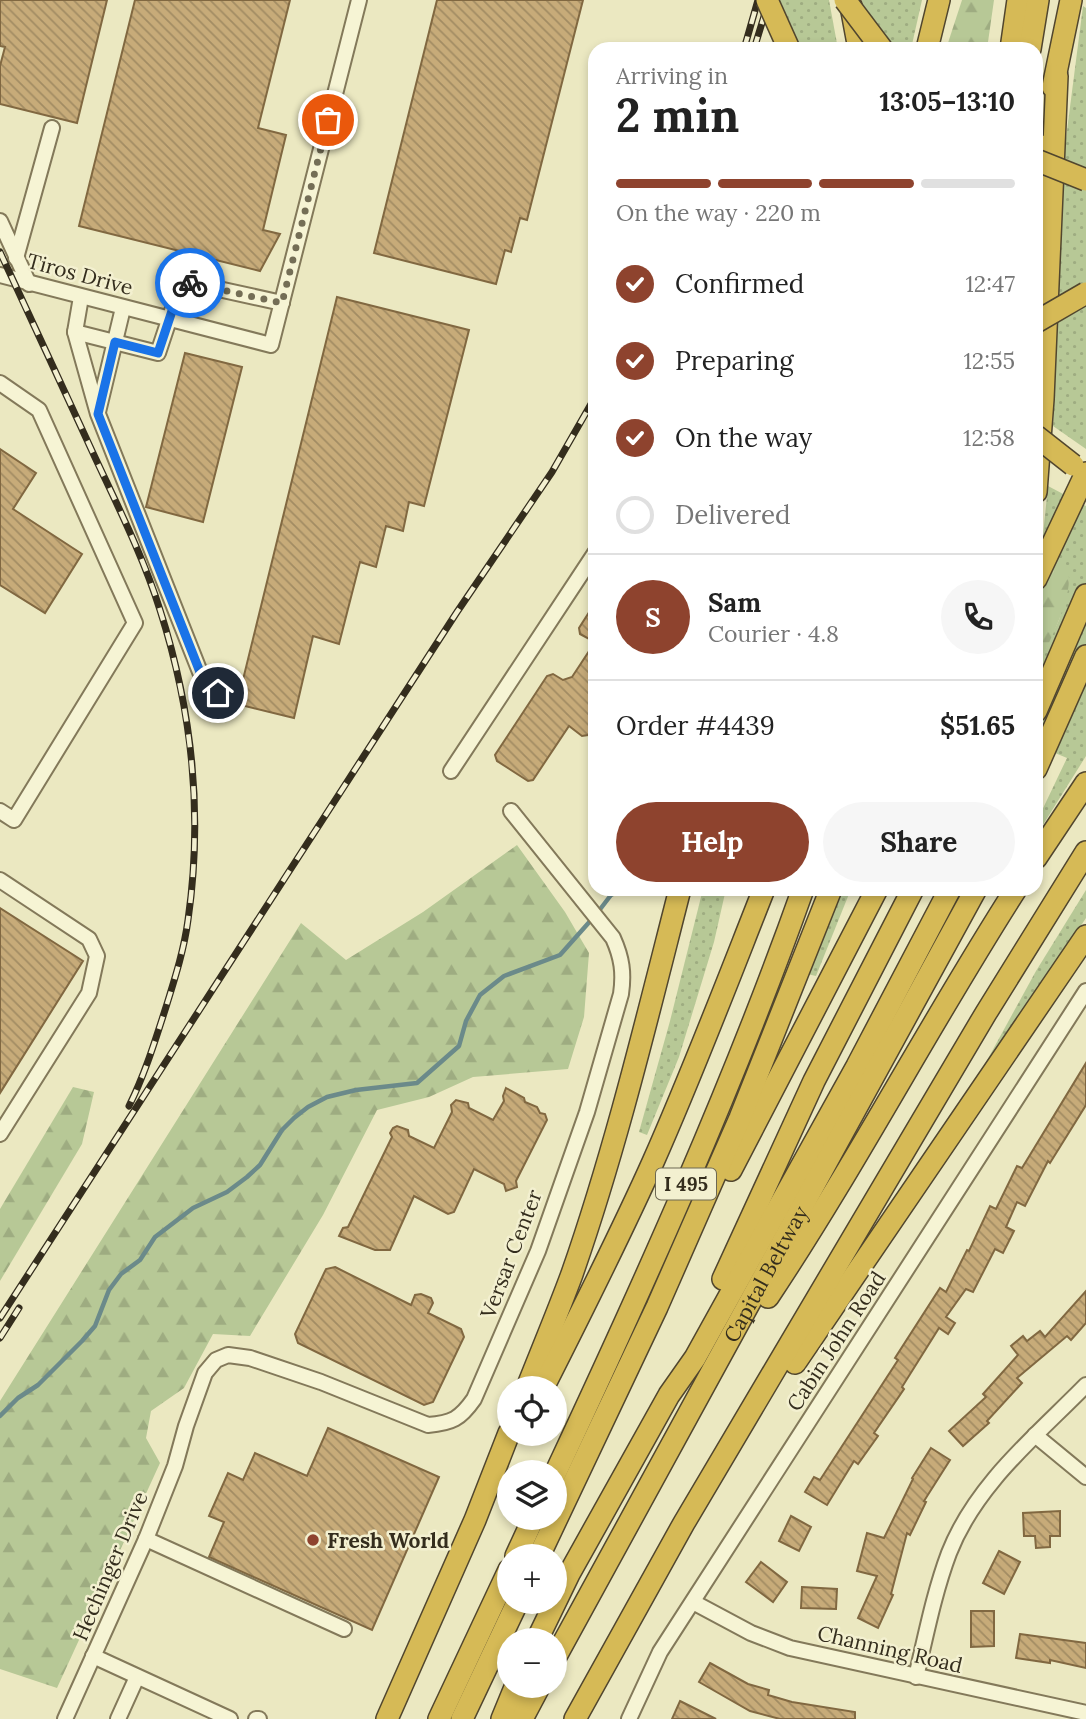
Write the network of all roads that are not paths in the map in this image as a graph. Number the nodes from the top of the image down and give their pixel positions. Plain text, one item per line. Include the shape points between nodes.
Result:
1 (359, 0) edge
2 (767, 0) edge
3 (848, 0) edge
4 (939, 0) edge
5 (1018, 0) edge
6 (1038, 0) edge
7 (1071, 0) edge
8 (786, 42) edge
9 (857, 42) edge
10 (877, 42) edge
11 (929, 42) edge
12 (1012, 42) edge
13 (1031, 42) edge
14 (1057, 76) junction
15 (52, 128) dead end
16 (1043, 135) edge
17 (1043, 163) edge
18 (1086, 180) edge
19 (0, 221) edge
20 (16, 258) junction
21 (0, 275) edge
22 (29, 284) junction
23 (1086, 293) edge
24 (82, 297) junction
25 (282, 303) junction
26 (123, 308) junction
27 (1043, 318) edge
28 (170, 320) junction
29 (75, 332) junction
30 (115, 342) junction
31 (0, 383) edge
32 (1043, 399) edge
33 (98, 414) junction
34 (1043, 441) edge
35 (1082, 470) edge
36 (1043, 562) edge
37 (588, 564) edge
38 (1086, 583) edge
39 (1086, 595) edge
40 (1070, 632) junction
41 (1086, 656) edge
42 (218, 693) dead end
43 (1043, 695) edge
44 (1043, 754) edge
45 (451, 771) dead end
46 (1086, 783) edge
47 (0, 811) edge
48 (511, 811) dead end
49 (1043, 848) edge
50 (1086, 852) edge
51 (0, 880) edge
52 (678, 896) edge
53 (761, 896) edge
54 (800, 896) edge
55 (828, 896) edge
56 (861, 896) edge
57 (873, 896) edge
58 (909, 896) edge
59 (946, 896) edge
60 (972, 896) edge
61 (1012, 896) edge
62 (1086, 936) edge
63 (1086, 991) edge
64 (818, 1006) junction
65 (0, 1134) edge
66 (657, 1307) junction
67 (532, 1376) edge
68 (549, 1376) edge
69 (1086, 1385) edge
70 (669, 1395) junction
71 (689, 1416) junction
72 (186, 1426) joint
73 (1035, 1435) junction
74 (504, 1446) edge
75 (513, 1446) edge
76 (562, 1460) edge
77 (1086, 1477) edge
78 (475, 1520) junction
79 (684, 1524) junction
80 (145, 1539) junction
81 (545, 1544) edge
82 (497, 1596) edge
83 (693, 1602) junction
84 (512, 1614) edge
85 (543, 1628) edge
86 (344, 1629) dead end
87 (567, 1636) edge
88 (93, 1657) junction
89 (137, 1677) junction
90 (916, 1677) junction
91 (511, 1698) edge
92 (533, 1698) edge
93 (1086, 1713) edge
94 (65, 1719) edge
95 (118, 1719) edge
96 (230, 1719) edge
97 (387, 1719) edge
98 (439, 1719) edge
99 (461, 1719) edge
100 (502, 1719) edge
101 (522, 1719) edge
102 (575, 1719) edge
103 (629, 1719) edge

1 - 25 street
2 - 8 highway, bridge
3 - 9 highway
3 - 10 highway, bridge
4 - 11 highway
5 - 12 highway
6 - 13 highway
7 - 14 highway
14 - 16 highway
14 - 32 highway
15 - 20 street
17 - 18 highway, bridge
19 - 20 street
20 - 22 street
21 - 22 street, Tiros Drive
22 - 24 street, Tiros Drive
23 - 27 highway, bridge
24 - 26 street, Tiros Drive
24 - 29 street
25 - 28 street via 182,281
25 - 28 street, Tiros Drive via 271,345
26 - 28 street, Tiros Drive
26 - 30 street
28 - 30 street via 158,353
29 - 30 street
29 - 33 street
30 - 33 street
31 - 47 street via 39,410 135,623 13,820
33 - 42 street via 200,672
34 - 35 highway, bridge
35 - 36 highway
37 - 45 street
38 - 40 highway
39 - 40 highway
40 - 43 highway
41 - 44 highway
46 - 49 highway
48 - 72 street, Versar Center via 613,938 623,975 587,1112 538,1251 474,1399 462,1416 428,1425 321,1382 228,1355 205,1373
50 - 79 highway
51 - 65 street via 89,939 97,956 89,993
52 - 67 highway via 592,1212
53 - 68 highway via 652,1163
54 - 76 highway, I 495 via 698,1158
55 - 66 highway via 740,1118
56 - 64 highway
57 - 64 highway
58 - 70 highway via 814,1081
59 - 70 highway via 695,1359
60 - 71 highway, Capital Beltway
61 - 71 highway via 816,1225
62 - 79 highway
63 - 83 street, Cabin John Road
64 - 66 highway
66 - 81 highway
69 - 73 street
70 - 85 highway
71 - 87 highway, Capital Beltway
72 - 80 street, Hechinger Drive
73 - 77 street
73 - 90 street via 1001,1471 963,1524 937,1590
74 - 78 highway
75 - 78 highway
78 - 97 highway
79 - 102 highway
80 - 86 street
80 - 88 street, Hechinger Drive
82 - 98 highway
83 - 90 street, Channing Road via 751,1633 790,1647
83 - 103 street, Cabin John Road via 660,1653
84 - 99 highway
88 - 89 street
88 - 94 street, Hechinger Drive
89 - 95 street
89 - 96 street
90 - 93 street, Channing Road
91 - 100 highway
92 - 101 highway

